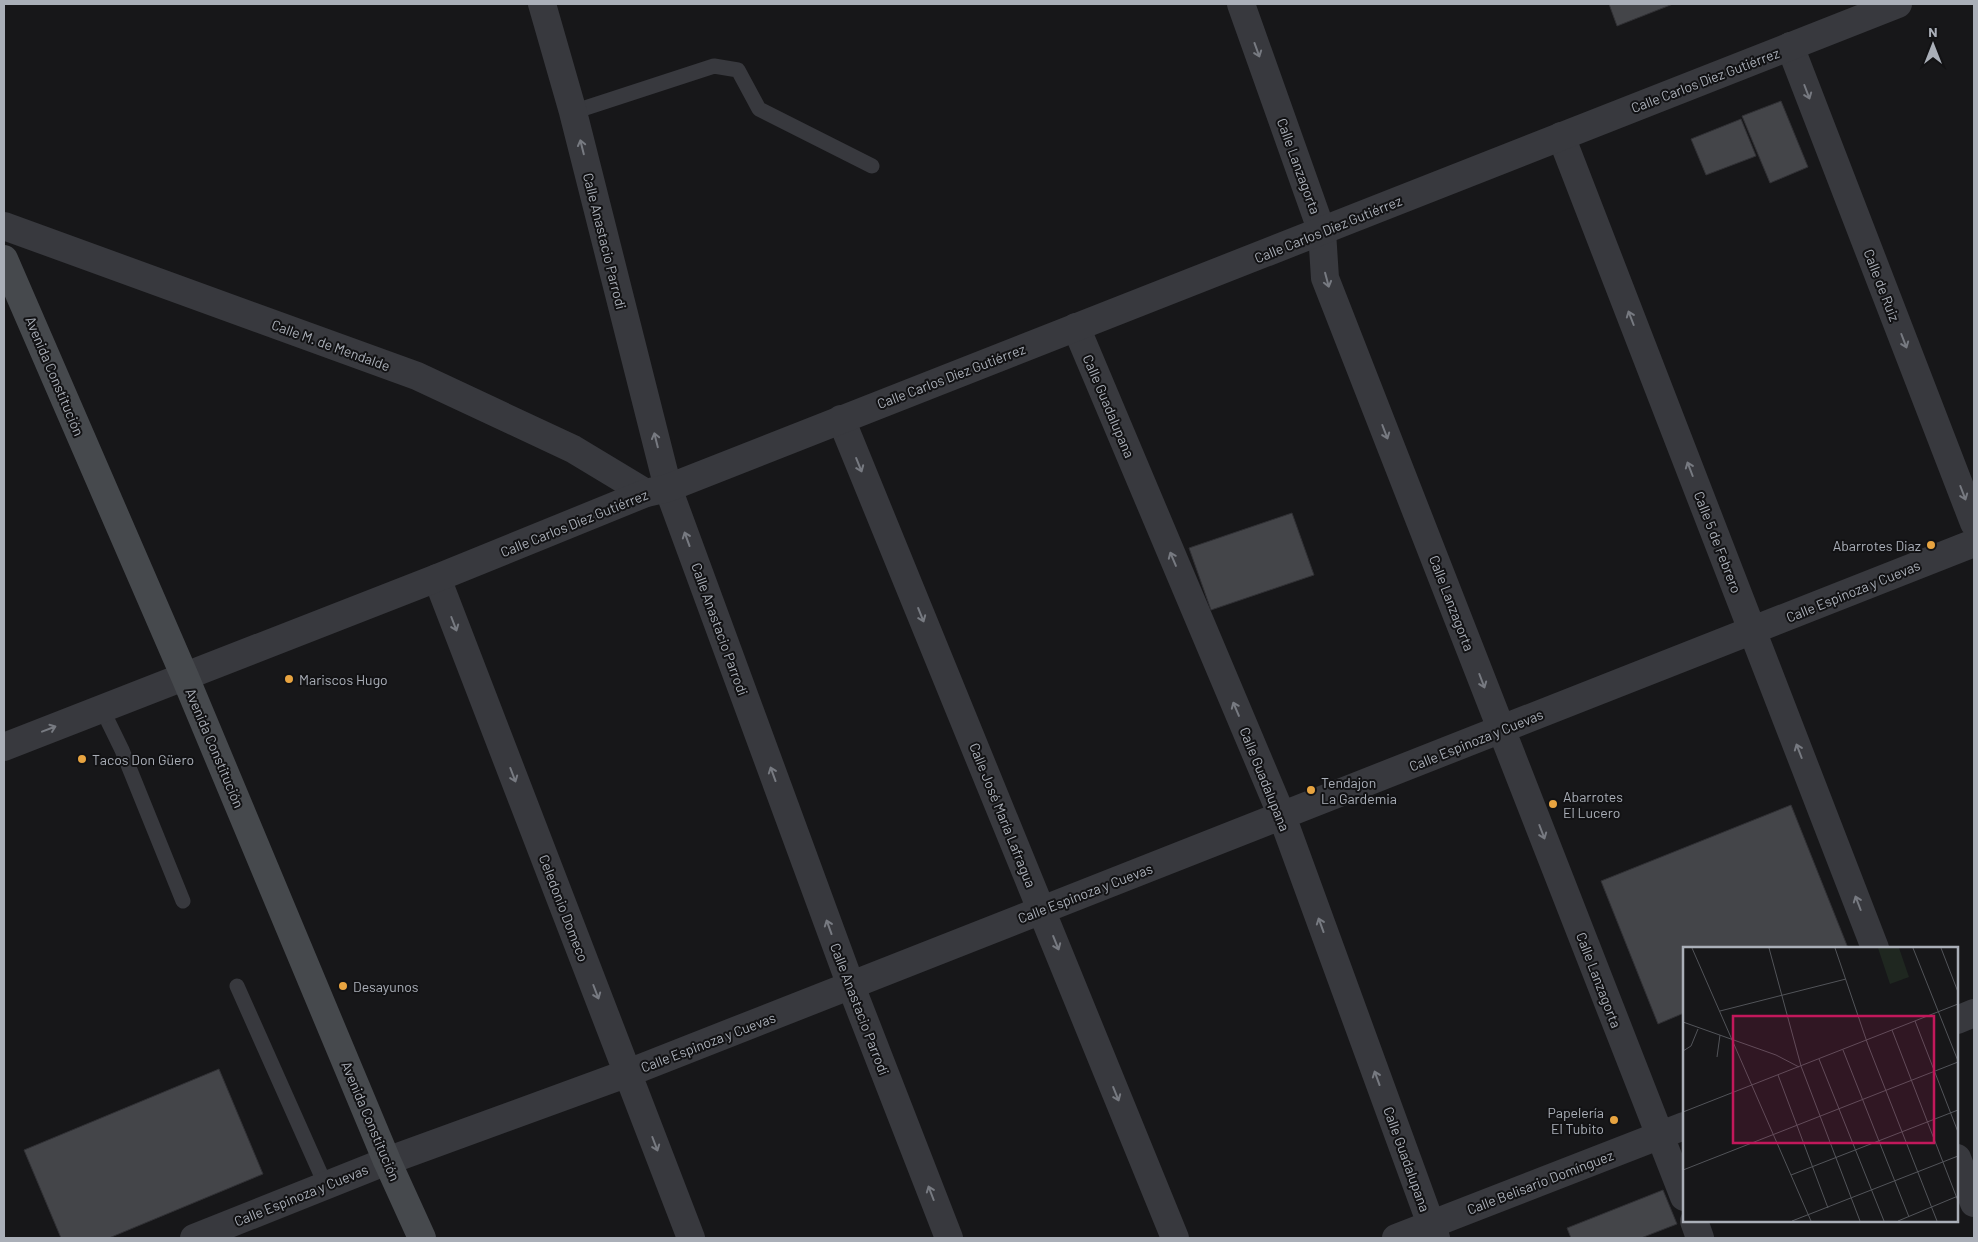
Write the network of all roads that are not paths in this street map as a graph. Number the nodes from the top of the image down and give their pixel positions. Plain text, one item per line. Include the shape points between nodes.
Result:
1 (542, 4) edge
2 (1241, 4) edge
3 (1898, 4) edge
4 (1790, 46) junction
5 (573, 112) junction
6 (1561, 136) junction
7 (872, 166) dead end
8 (4, 226) edge
9 (1322, 232) junction
10 (4, 259) edge
11 (1076, 327) junction
12 (841, 420) junction
13 (657, 490) junction
14 (1974, 523) edge
15 (1974, 543) edge
16 (436, 578) junction
17 (1753, 631) junction
18 (185, 677) junction
19 (102, 709) junction
20 (1501, 730) junction
21 (4, 747) edge
22 (1282, 816) junction
23 (183, 901) dead end
24 (1042, 910) junction
25 (1876, 947) edge
26 (237, 986) dead end
27 (851, 986) junction
28 (1974, 1013) edge
29 (1958, 1020) edge
30 (628, 1073) junction
31 (1672, 1131) edge
32 (388, 1161) junction
33 (1958, 1161) edge
34 (326, 1186) junction
35 (1683, 1192) edge
36 (1974, 1203) edge
37 (1694, 1222) edge
38 (1434, 1231) edge
39 (194, 1238) edge
40 (422, 1238) edge
41 (691, 1238) edge
42 (948, 1238) edge
43 (1174, 1238) edge
44 (1396, 1238) edge
45 (1700, 1238) edge

1 - 5 street, Calle Anastacio Parrodi
2 -> 9 street, Calle Lanzagorta
3 - 4 street, Calle Carlos Díez Gutiérrez
4 - 6 street, Calle Carlos Díez Gutiérrez
4 -> 14 street, Calle de Ruiz
5 - 7 lane via 714,66 738,70 759,109
13 -> 5 street, Calle Anastacio Parrodi
6 - 9 street, Calle Carlos Díez Gutiérrez
17 -> 6 street, Calle 5 de Febrero
8 - 13 street, Calle M. de Mendalde via 417,376
9 - 11 street, Calle Carlos Díez Gutiérrez
9 -> 20 street, Calle Lanzagorta via 1325,278
10 - 18 main road, Avenida Constitución
11 - 12 street, Calle Carlos Díez Gutiérrez
22 -> 11 street, Calle Guadalupana
12 - 13 street, Calle Carlos Díez Gutiérrez
12 -> 24 street, Calle José María Lafragua
13 - 16 street, Calle Carlos Díez Gutiérrez
27 -> 13 street, Calle Anastacio Parrodi
15 - 17 street, Calle Espinoza y Cuevas
16 - 18 street, Calle Carlos Díez Gutiérrez
16 -> 30 street, Celedonio Domeco
17 - 20 street, Calle Espinoza y Cuevas
25 -> 17 street, Calle 5 de Febrero
18 - 19 street, Calle Carlos Díez Gutiérrez
18 - 32 main road, Avenida Constitución
21 -> 19 street, Calle Carlos Díez Gutiérrez
19 - 23 lane
20 - 22 street, Calle Espinoza y Cuevas
20 -> 31 street, Calle Lanzagorta
22 - 24 street, Calle Espinoza y Cuevas
38 -> 22 street, Calle Guadalupana
24 - 27 street, Calle Espinoza y Cuevas
24 -> 43 street, Calle José María Lafragua
26 - 34 lane
27 - 30 street, Calle Espinoza y Cuevas
42 -> 27 street, Calle Anastacio Parrodi
28 - 29 street
30 - 32 street, Calle Espinoza y Cuevas
30 -> 41 street, Celedonio Domeco
31 - 35 street, Calle Lanzagorta
31 - 38 street, Calle Belisario Domínguez
32 - 34 street, Calle Espinoza y Cuevas
32 - 40 main road, Avenida Constitución
33 - 36 street
34 - 39 street, Calle Espinoza y Cuevas
37 - 45 street
38 - 44 street, Calle Belisario Domínguez

